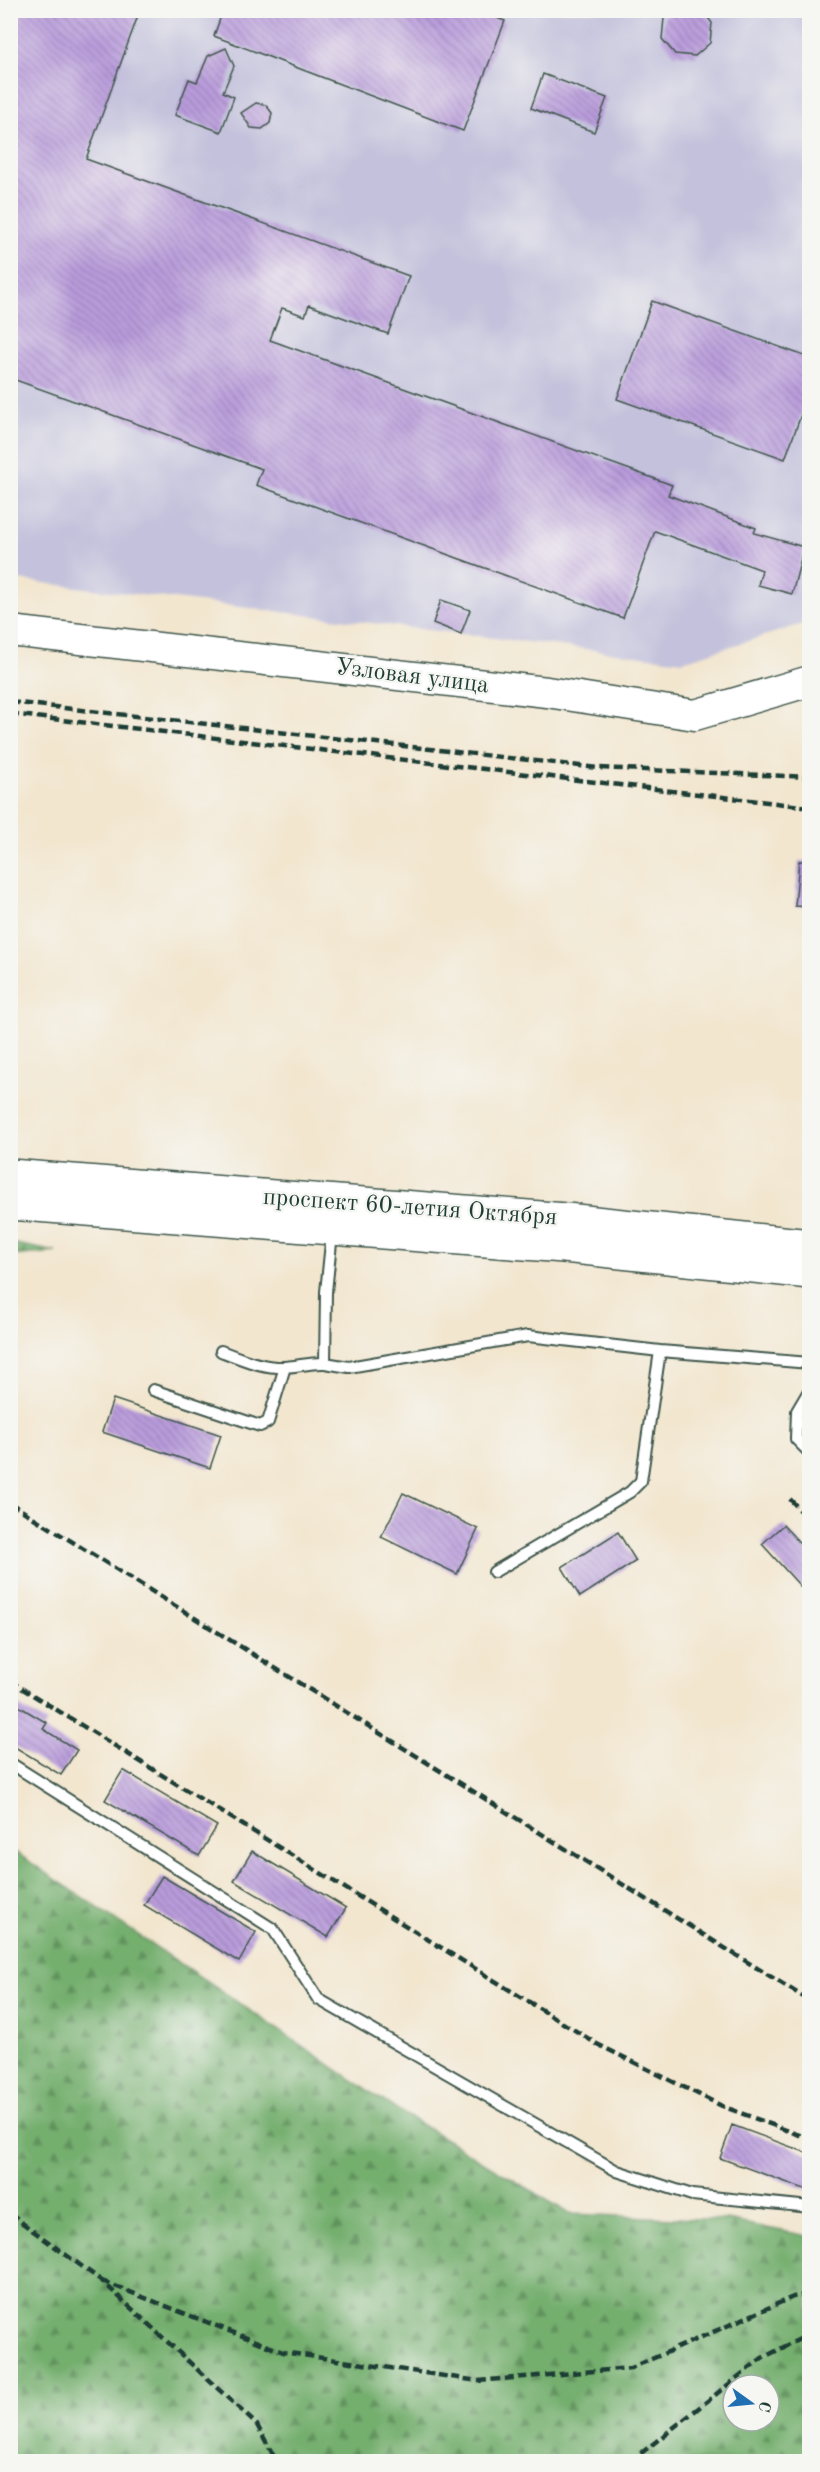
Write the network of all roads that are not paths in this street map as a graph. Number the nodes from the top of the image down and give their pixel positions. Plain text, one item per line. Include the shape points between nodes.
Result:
1 (10, 631) edge
2 (810, 681) edge
3 (10, 1176) edge
4 (10, 1203) edge
5 (333, 1216) junction
6 (810, 1246) edge
7 (810, 1272) edge
8 (221, 1351) dead end
9 (660, 1351) junction
10 (325, 1363) junction
11 (810, 1363) edge
12 (285, 1367) junction
13 (810, 1389) edge
14 (153, 1390) dead end
15 (810, 1453) edge
16 (494, 1572) dead end
17 (10, 1763) edge
18 (810, 2207) edge

1 - 2 street, Узловая улица via 547,692 695,715
3 - 5 highway, проспект 60-летия Октября
4 - 5 highway, проспект 60-летия Октября
5 - 6 highway, проспект 60-летия Октября via 566,1220
5 - 7 highway, проспект 60-летия Октября
5 - 10 lane
8 - 12 lane via 258,1364
9 - 10 lane via 528,1336 349,1367
9 - 11 lane
9 - 16 lane via 640,1481 630,1492
10 - 12 lane
12 - 14 lane via 267,1422 260,1426
13 - 15 lane via 797,1411 796,1439
17 - 18 lane via 273,1929 318,1999 617,2170 692,2195

